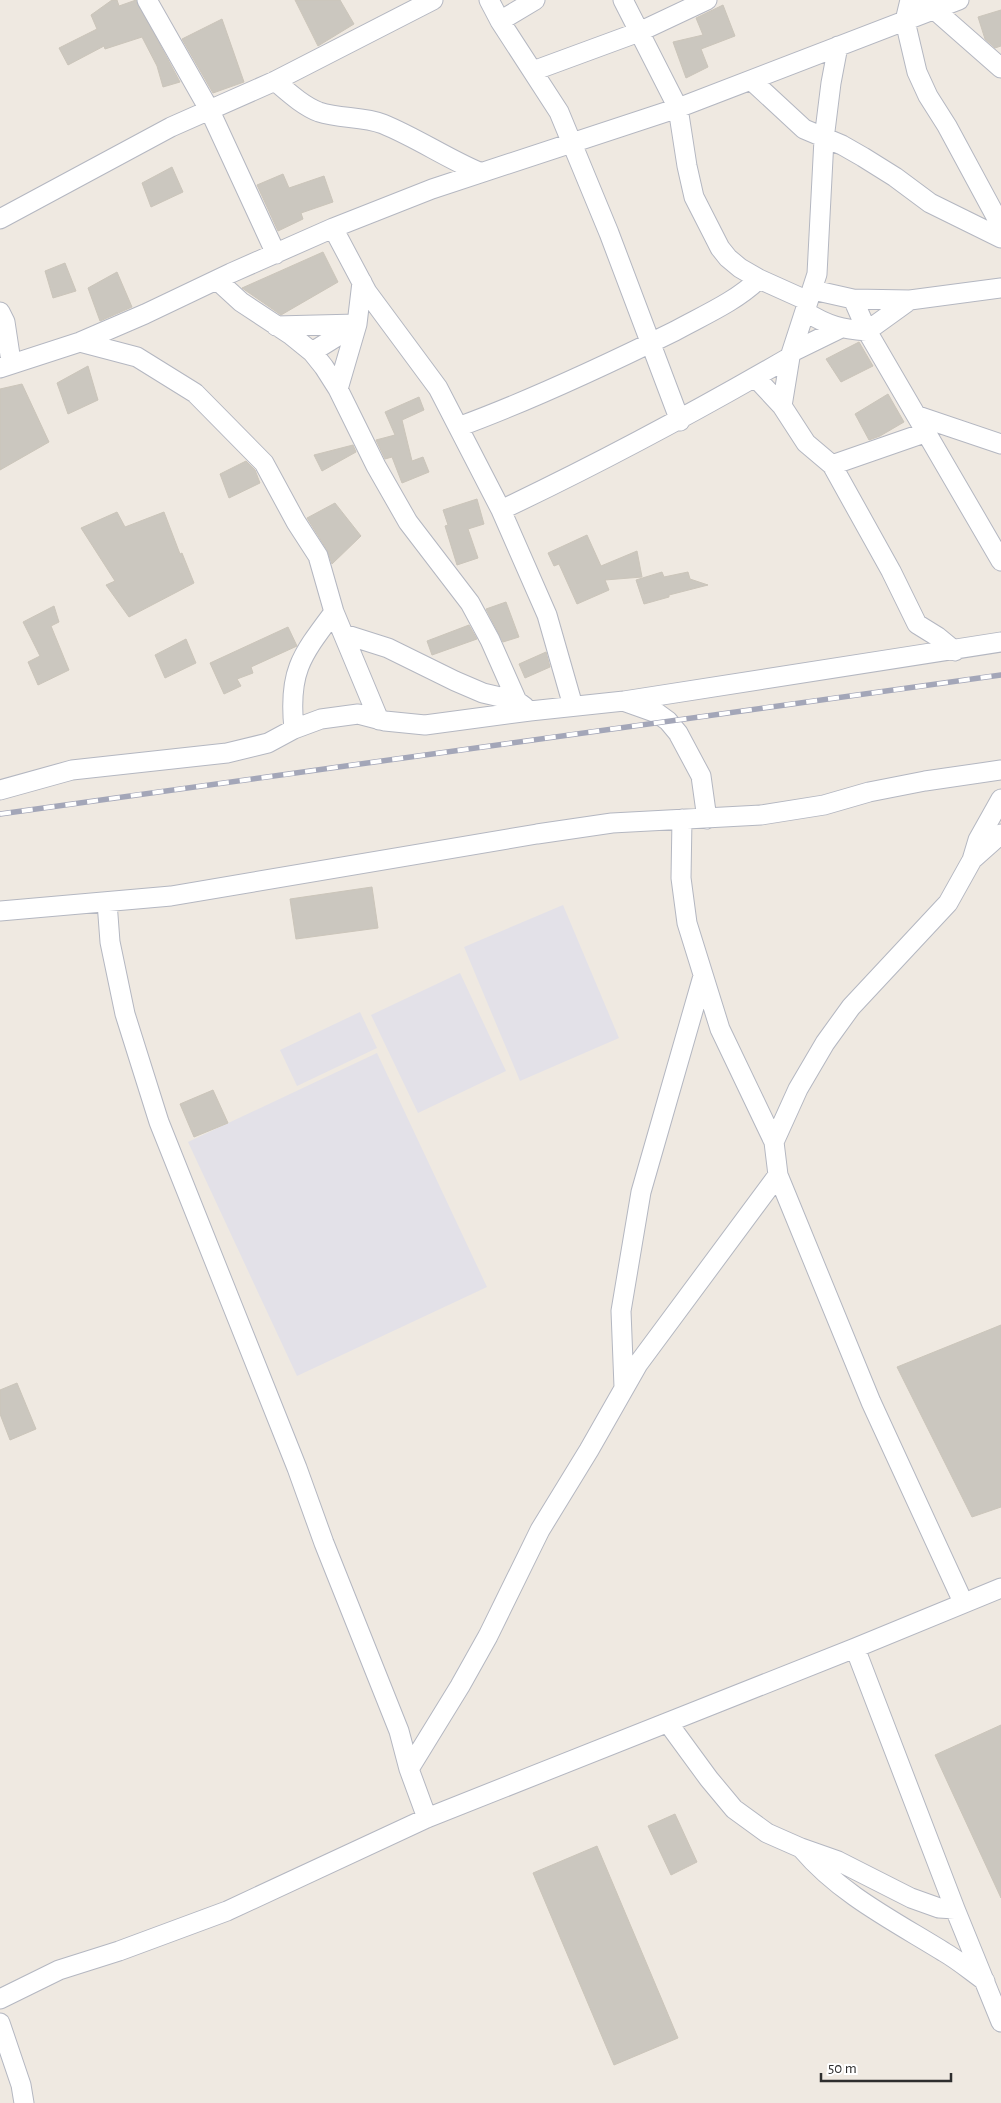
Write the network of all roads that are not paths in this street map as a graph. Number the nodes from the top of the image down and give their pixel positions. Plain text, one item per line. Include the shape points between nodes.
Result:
1 (147, 0) edge
2 (433, 0) edge
3 (489, 0) edge
4 (536, 0) edge
5 (623, 0) edge
6 (707, 0) edge
7 (910, 0) edge
8 (958, 0) edge
9 (930, 5) edge
10 (906, 21) junction
11 (500, 22) junction
12 (639, 32) junction
13 (838, 46) junction
14 (1001, 68) edge
15 (533, 71) junction
16 (751, 80) junction
17 (275, 81) junction
18 (678, 108) junction
19 (210, 111) junction
20 (824, 139) junction
21 (572, 142) junction
22 (479, 172) junction
23 (0, 219) edge
24 (1001, 226) edge
25 (333, 228) junction
26 (1001, 238) edge
27 (276, 254) junction
28 (759, 279) junction
29 (217, 280) junction
30 (362, 282) junction
31 (1001, 288) edge
32 (853, 299) junction
33 (910, 300) junction
34 (809, 301) junction
35 (0, 312) edge
36 (381, 312) junction
37 (357, 324) junction
38 (276, 326) junction
39 (839, 328) junction
40 (867, 331) junction
41 (80, 342) junction
42 (649, 344) junction
43 (312, 352) junction
44 (791, 354) junction
45 (9, 359) edge
46 (755, 377) junction
47 (338, 389) junction
48 (782, 406) junction
49 (680, 421) junction
50 (923, 424) junction
51 (458, 427) junction
52 (1001, 444) edge
53 (832, 465) junction
54 (501, 510) junction
55 (1001, 561) edge
56 (334, 612) junction
57 (344, 634) junction
58 (1001, 642) edge
59 (955, 650) junction
60 (624, 701) junction
61 (524, 706) junction
62 (573, 706) junction
63 (379, 720) junction
64 (294, 729) junction
65 (1001, 770) edge
66 (0, 790) edge
67 (1001, 800) edge
68 (682, 819) junction
69 (707, 819) junction
70 (1001, 834) edge
71 (972, 860) junction
72 (107, 902) junction
73 (0, 911) edge
74 (703, 976) junction
75 (774, 1142) junction
76 (778, 1175) junction
77 (624, 1387) junction
78 (1001, 1588) edge
79 (963, 1602) junction
80 (855, 1648) junction
81 (668, 1723) junction
82 (409, 1768) junction
83 (427, 1818) junction
84 (801, 1848) junction
85 (955, 1909) junction
86 (985, 1981) junction
87 (0, 1999) edge
88 (1001, 2022) edge
89 (0, 2023) edge
90 (0, 2059) edge
91 (23, 2094) edge

1 - 19 street
2 - 17 street
3 - 11 street
4 - 11 street
5 - 12 street
6 - 12 street
7 - 10 street
8 - 9 street
9 - 10 street
9 - 14 street
10 - 13 street
10 - 24 street via 917,72 928,96
11 - 15 street
12 - 15 street
12 - 18 street
13 - 16 street
13 - 20 street
15 - 21 street via 559,112
16 - 18 street
16 - 20 street via 804,129
17 - 19 street
17 - 22 street via 319,112 381,123
18 - 21 street
18 - 28 street via 694,197 728,258
19 - 23 street via 172,127
19 - 27 street
20 - 26 street via 862,156 930,202
20 - 34 street via 817,274
21 - 22 street
21 - 42 street
22 - 25 street
25 - 27 street
25 - 30 street
27 - 29 street
28 - 34 street
28 - 42 street via 729,303
29 - 38 street via 241,302
29 - 41 street
30 - 36 street
30 - 37 street
31 - 33 street
32 - 33 street
32 - 34 street
32 - 40 street
33 - 40 street
34 - 39 street via 822,322
34 - 44 street
35 - 45 street via 7,331
36 - 37 street
36 - 51 street via 438,388
37 - 38 street
37 - 43 street
37 - 47 street
38 - 43 street
39 - 40 street
39 - 44 street
40 - 50 street
41 - 45 street
41 - 56 street via 137,357 195,394 264,463 318,556
42 - 49 street
42 - 51 street
43 - 47 street
44 - 46 street
44 - 48 street
46 - 48 street
46 - 49 street
47 - 61 street via 408,522 470,603
48 - 53 street via 802,438
49 - 54 street
50 - 52 street
50 - 53 street
50 - 55 street
51 - 54 street
53 - 59 street via 892,571 916,624
54 - 62 street via 547,615
56 - 57 street
56 - 64 street via 304,654 294,677 291,704
57 - 61 street via 388,648 483,693
57 - 63 street
58 - 59 street
59 - 60 street
60 - 62 street
60 - 69 street via 657,713 678,733 701,776
61 - 62 street
61 - 63 street via 425,725
63 - 64 street via 358,714 322,719
64 - 66 street via 268,743 227,753 72,770
65 - 69 street via 925,781 761,815
67 - 71 street via 978,840
68 - 69 street
68 - 72 street via 612,823 171,896
68 - 74 street via 681,878 687,923
70 - 71 street
71 - 75 street via 948,903 851,1007 825,1043 798,1089
72 - 73 street
72 - 82 street via 110,942 125,1014 159,1122 399,1730
74 - 75 street via 723,1036
74 - 77 street via 641,1192 621,1311
75 - 76 street
76 - 77 street via 661,1331
76 - 79 street via 871,1402
77 - 82 street via 540,1530 460,1686
78 - 79 street
79 - 80 street
80 - 81 street
80 - 85 street
81 - 83 street
81 - 84 street via 734,1809 767,1833
82 - 83 street
83 - 87 street via 227,1911 59,1970
84 - 85 street via 838,1861 911,1898 940,1908
84 - 86 street via 832,1880
85 - 86 street
86 - 88 street
89 - 91 street
90 - 91 street

